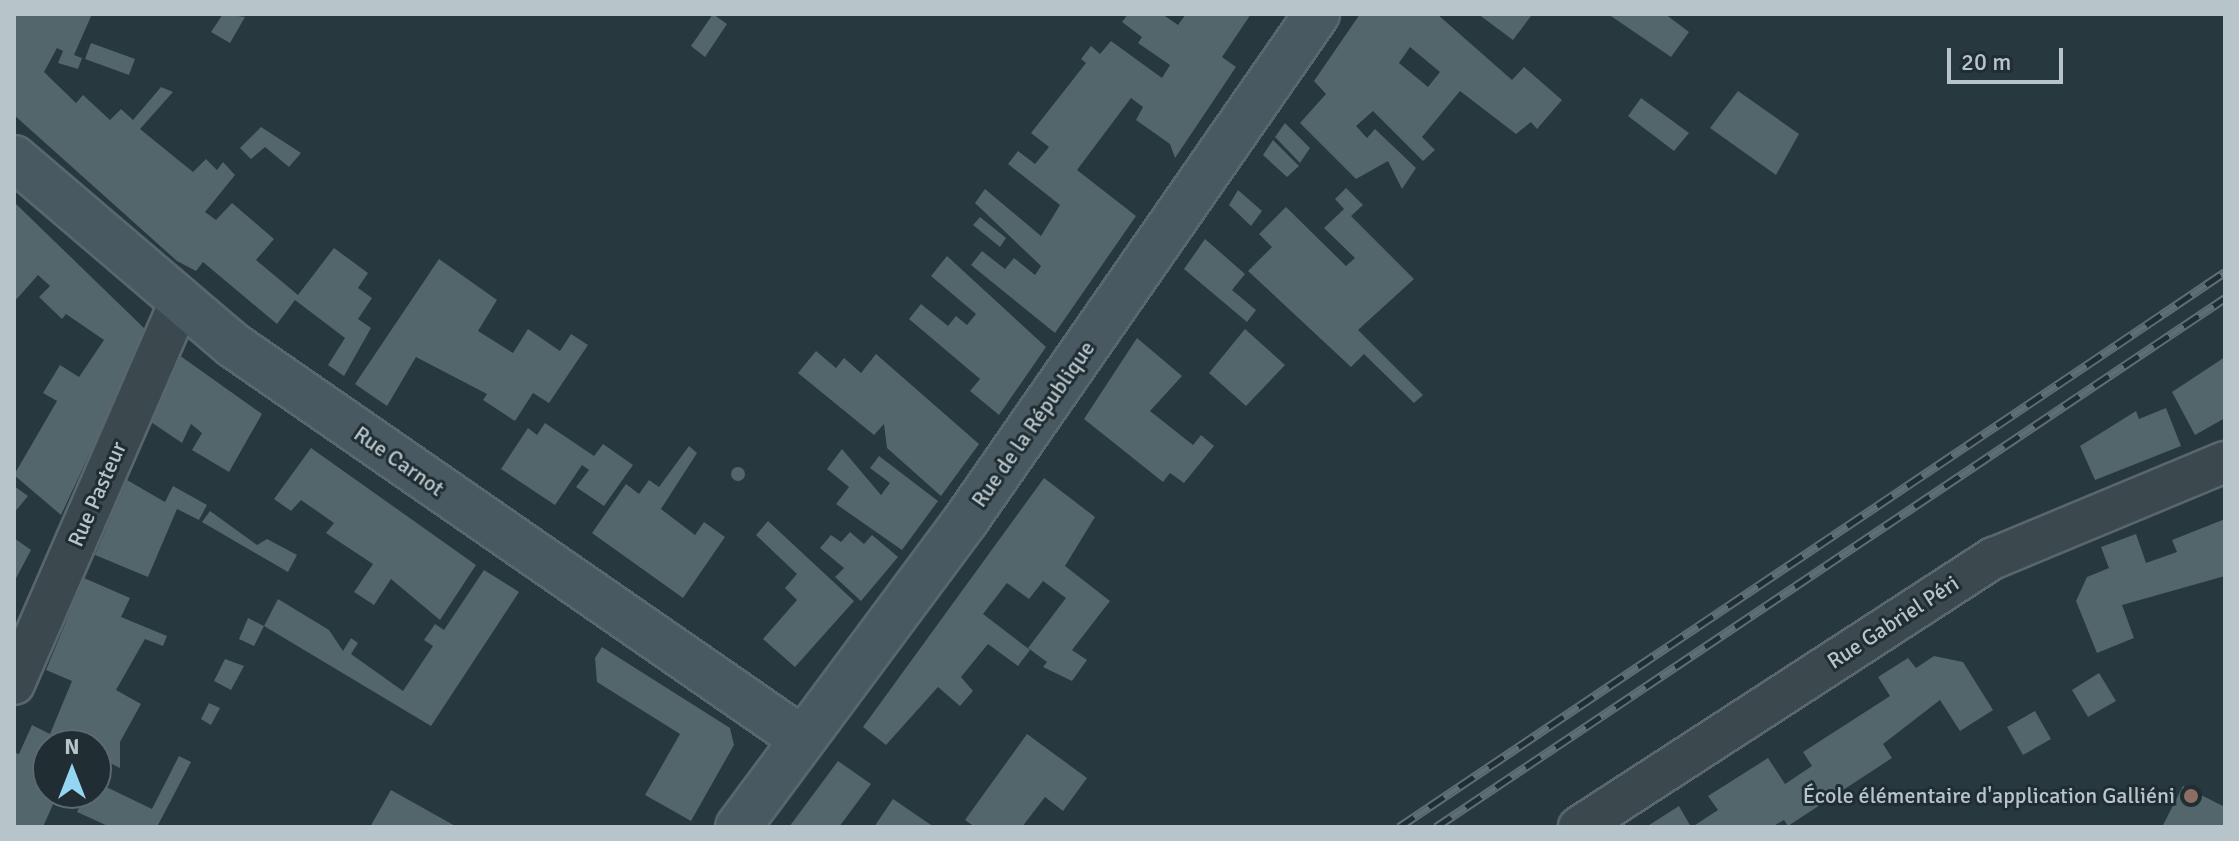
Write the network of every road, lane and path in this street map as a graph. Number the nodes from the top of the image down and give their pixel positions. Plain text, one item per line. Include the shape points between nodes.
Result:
1 (1317, 14) edge
2 (14, 158) edge
3 (179, 304) junction
4 (2225, 462) edge
5 (14, 684) edge
6 (802, 739) junction
7 (1582, 826) edge
8 (738, 827) edge

1 - 6 main road, Rue de la République via 1032,426
2 - 3 main road, Rue Carnot
3 - 5 street, Rue Pasteur
3 - 6 main road, Rue Carnot
4 - 7 street, Rue Gabriel Péri via 1994,558
6 - 8 main road, Rue de la République

